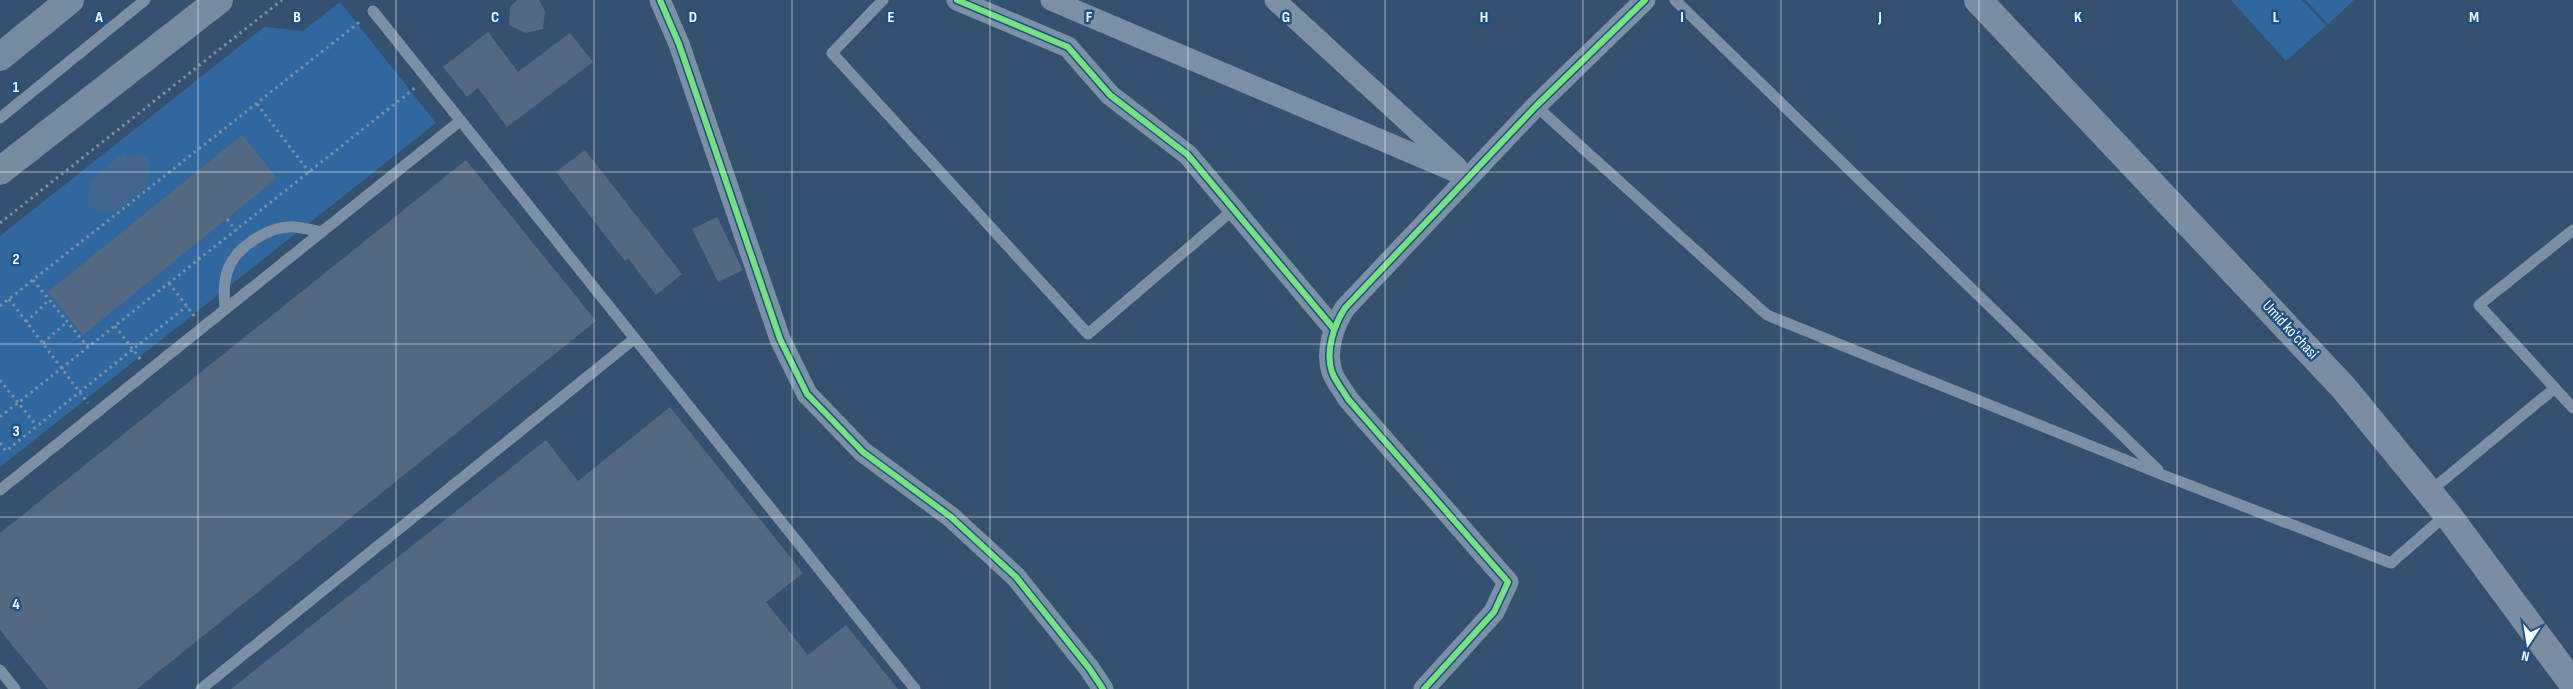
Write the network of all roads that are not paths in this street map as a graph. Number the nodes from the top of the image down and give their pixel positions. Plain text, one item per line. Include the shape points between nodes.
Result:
1 (70, 0) edge
2 (145, 0) edge
3 (220, 0) edge
4 (660, 0) edge
5 (883, 0) edge
6 (957, 0) edge
7 (1051, 0) edge
8 (1275, 0) edge
9 (1645, 0) edge
10 (1675, 0) edge
11 (1978, 0) edge
12 (373, 12) road end
13 (0, 57) edge
14 (1536, 106) junction
15 (0, 118) edge
16 (460, 121) junction
17 (0, 172) edge
18 (1468, 177) junction
19 (1234, 209) junction
20 (2573, 230) edge
21 (322, 232) junction
22 (225, 310) junction
23 (1334, 330) junction
24 (634, 339) junction
25 (2555, 388) junction
26 (2573, 408) edge
27 (2163, 475) junction
28 (0, 490) edge
29 (2429, 492) junction
30 (2447, 514) junction
31 (0, 670) edge
32 (2573, 684) edge
33 (15, 689) edge
34 (201, 689) edge
35 (915, 689) edge
36 (1103, 689) edge
37 (1424, 689) edge

1 - 13 main road
2 - 15 lane
3 - 17 main road
4 - 36 street via 679,44 780,339 807,394 863,452 951,517 1016,577
5 - 19 lane via 832,53 1088,334
6 - 19 street via 1068,47 1110,95 1188,155
7 - 18 street
8 - 18 street
9 - 14 street
10 - 27 lane
11 - 29 main road, Umid ko'chasi via 2343,387
12 - 16 lane
14 - 18 street
14 - 27 lane via 1767,315
16 - 21 lane
16 - 24 lane
18 - 23 street via 1344,308
19 - 23 street
20 - 25 lane via 2480,305
21 - 22 lane
21 - 22 lane via 294,227 269,232 247,244 229,266 224,285
22 - 28 lane
23 - 37 street via 1330,350 1332,371 1348,399 1508,582 1494,612
24 - 34 lane
24 - 35 lane
25 - 26 lane
25 - 29 lane
27 - 30 lane via 2391,563
29 - 30 main road, Umid ko'chasi
30 - 32 main road, Umid ko'chasi
31 - 33 lane

